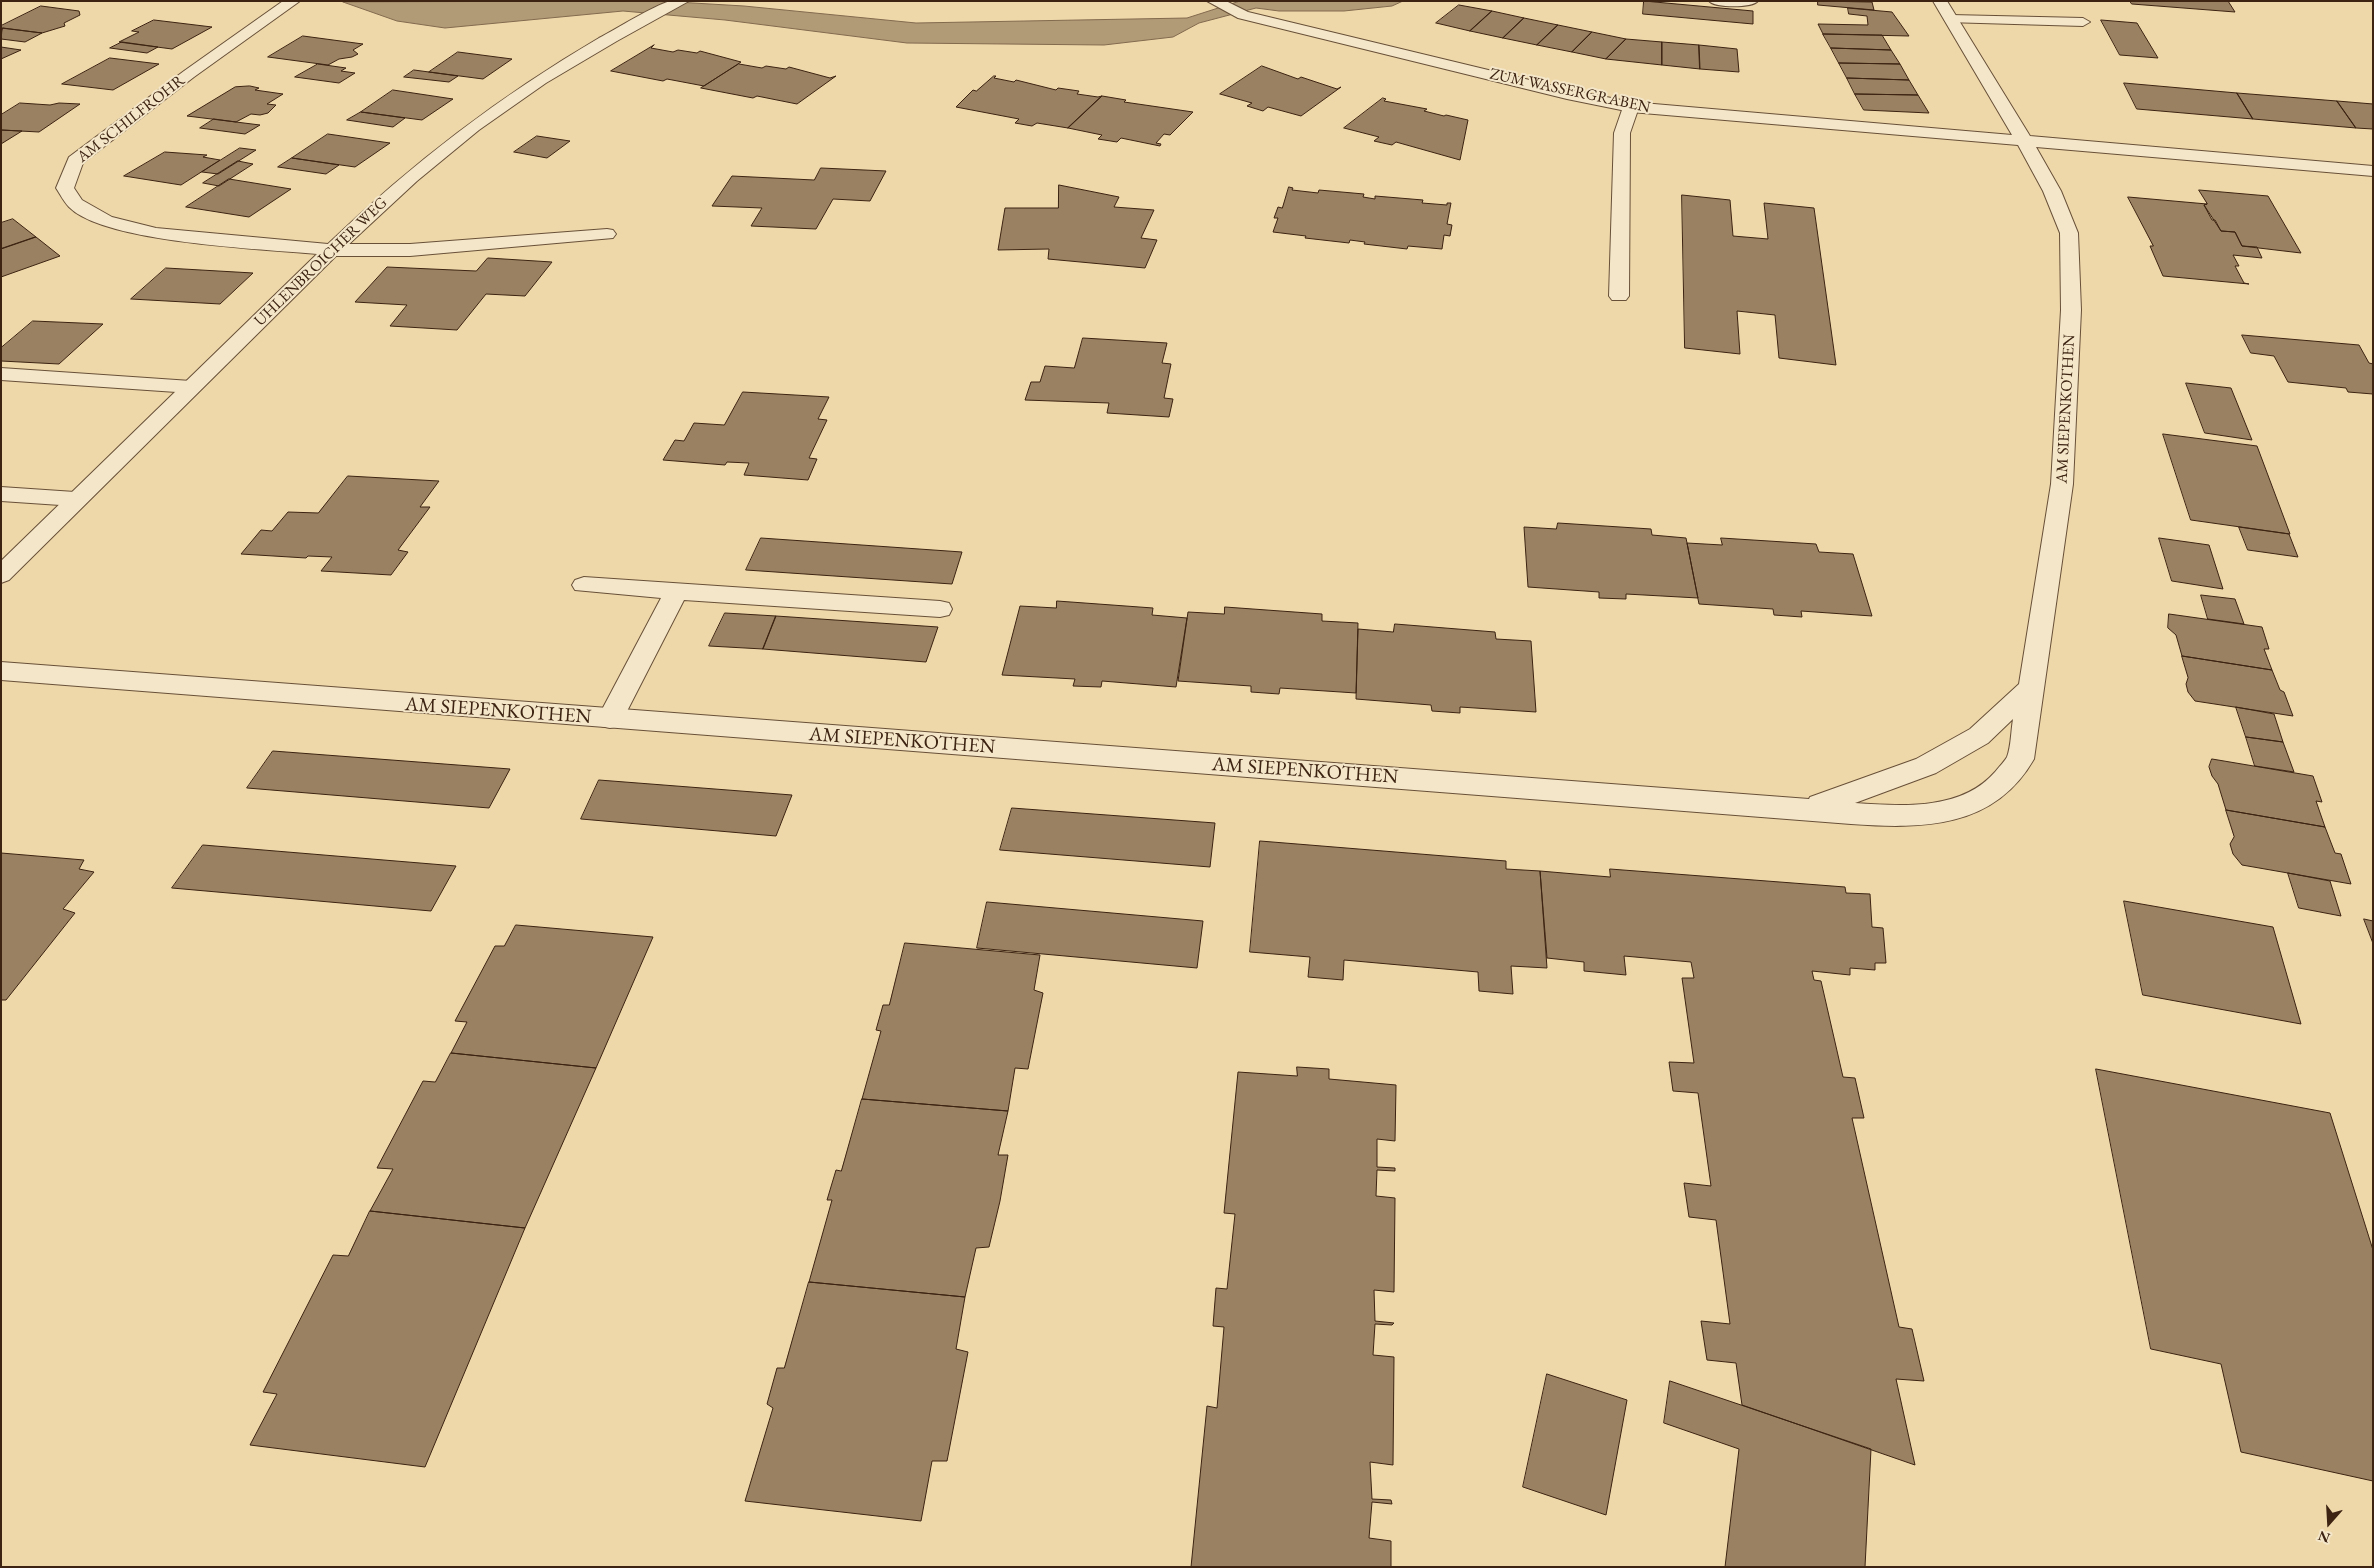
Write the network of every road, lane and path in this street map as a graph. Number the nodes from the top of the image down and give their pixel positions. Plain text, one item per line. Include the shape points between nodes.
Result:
1 (293, 1) edge
2 (682, 1) edge
3 (1716, 1) edge
4 (1751, 1) edge
5 (1940, 1) edge
6 (1215, 2) edge
7 (1951, 19) junction
8 (2083, 22) dead end
9 (1631, 107) junction
10 (2024, 141) junction
11 (2373, 171) edge
12 (607, 234) dead end
13 (332, 250) junction
14 (1619, 296) dead end
15 (1, 374) edge
16 (191, 387) junction
17 (1, 494) edge
18 (75, 499) junction
19 (1, 575) edge
20 (584, 585) dead end
21 (678, 590) junction
22 (940, 609) dead end
23 (1, 671) edge
24 (2032, 685) junction
25 (610, 720) junction
26 (1802, 810) junction

1 - 13 street, AM SCHILFROHR via 75,160 65,188 76,204 106,221 156,233
2 - 13 street, UHLENBROICHER WEG via 590,50 498,109 412,176
3 - 4 street
5 - 7 street, AM SIEPENKOTHEN
6 - 9 street, ZUM WASSERGRABEN via 1243,15
7 - 8 street
7 - 10 street, AM SIEPENKOTHEN
9 - 10 street, ZUM WASSERGRABEN
9 - 14 street via 1622,133
10 - 11 street
10 - 24 street, AM SIEPENKOTHEN via 2052,192 2069,233 2071,310 2062,484
12 - 13 street via 410,250
13 - 16 street, UHLENBROICHER WEG
15 - 16 street
16 - 18 street, UHLENBROICHER WEG
17 - 18 street
18 - 19 street, UHLENBROICHER WEG
20 - 21 street
21 - 22 street
21 - 25 street
23 - 25 street, AM SIEPENKOTHEN
24 - 26 street, AM SIEPENKOTHEN via 1979,736 1926,766
24 - 26 street, AM SIEPENKOTHEN via 2020,759 1998,786 1967,806 1920,815
25 - 26 street, AM SIEPENKOTHEN

